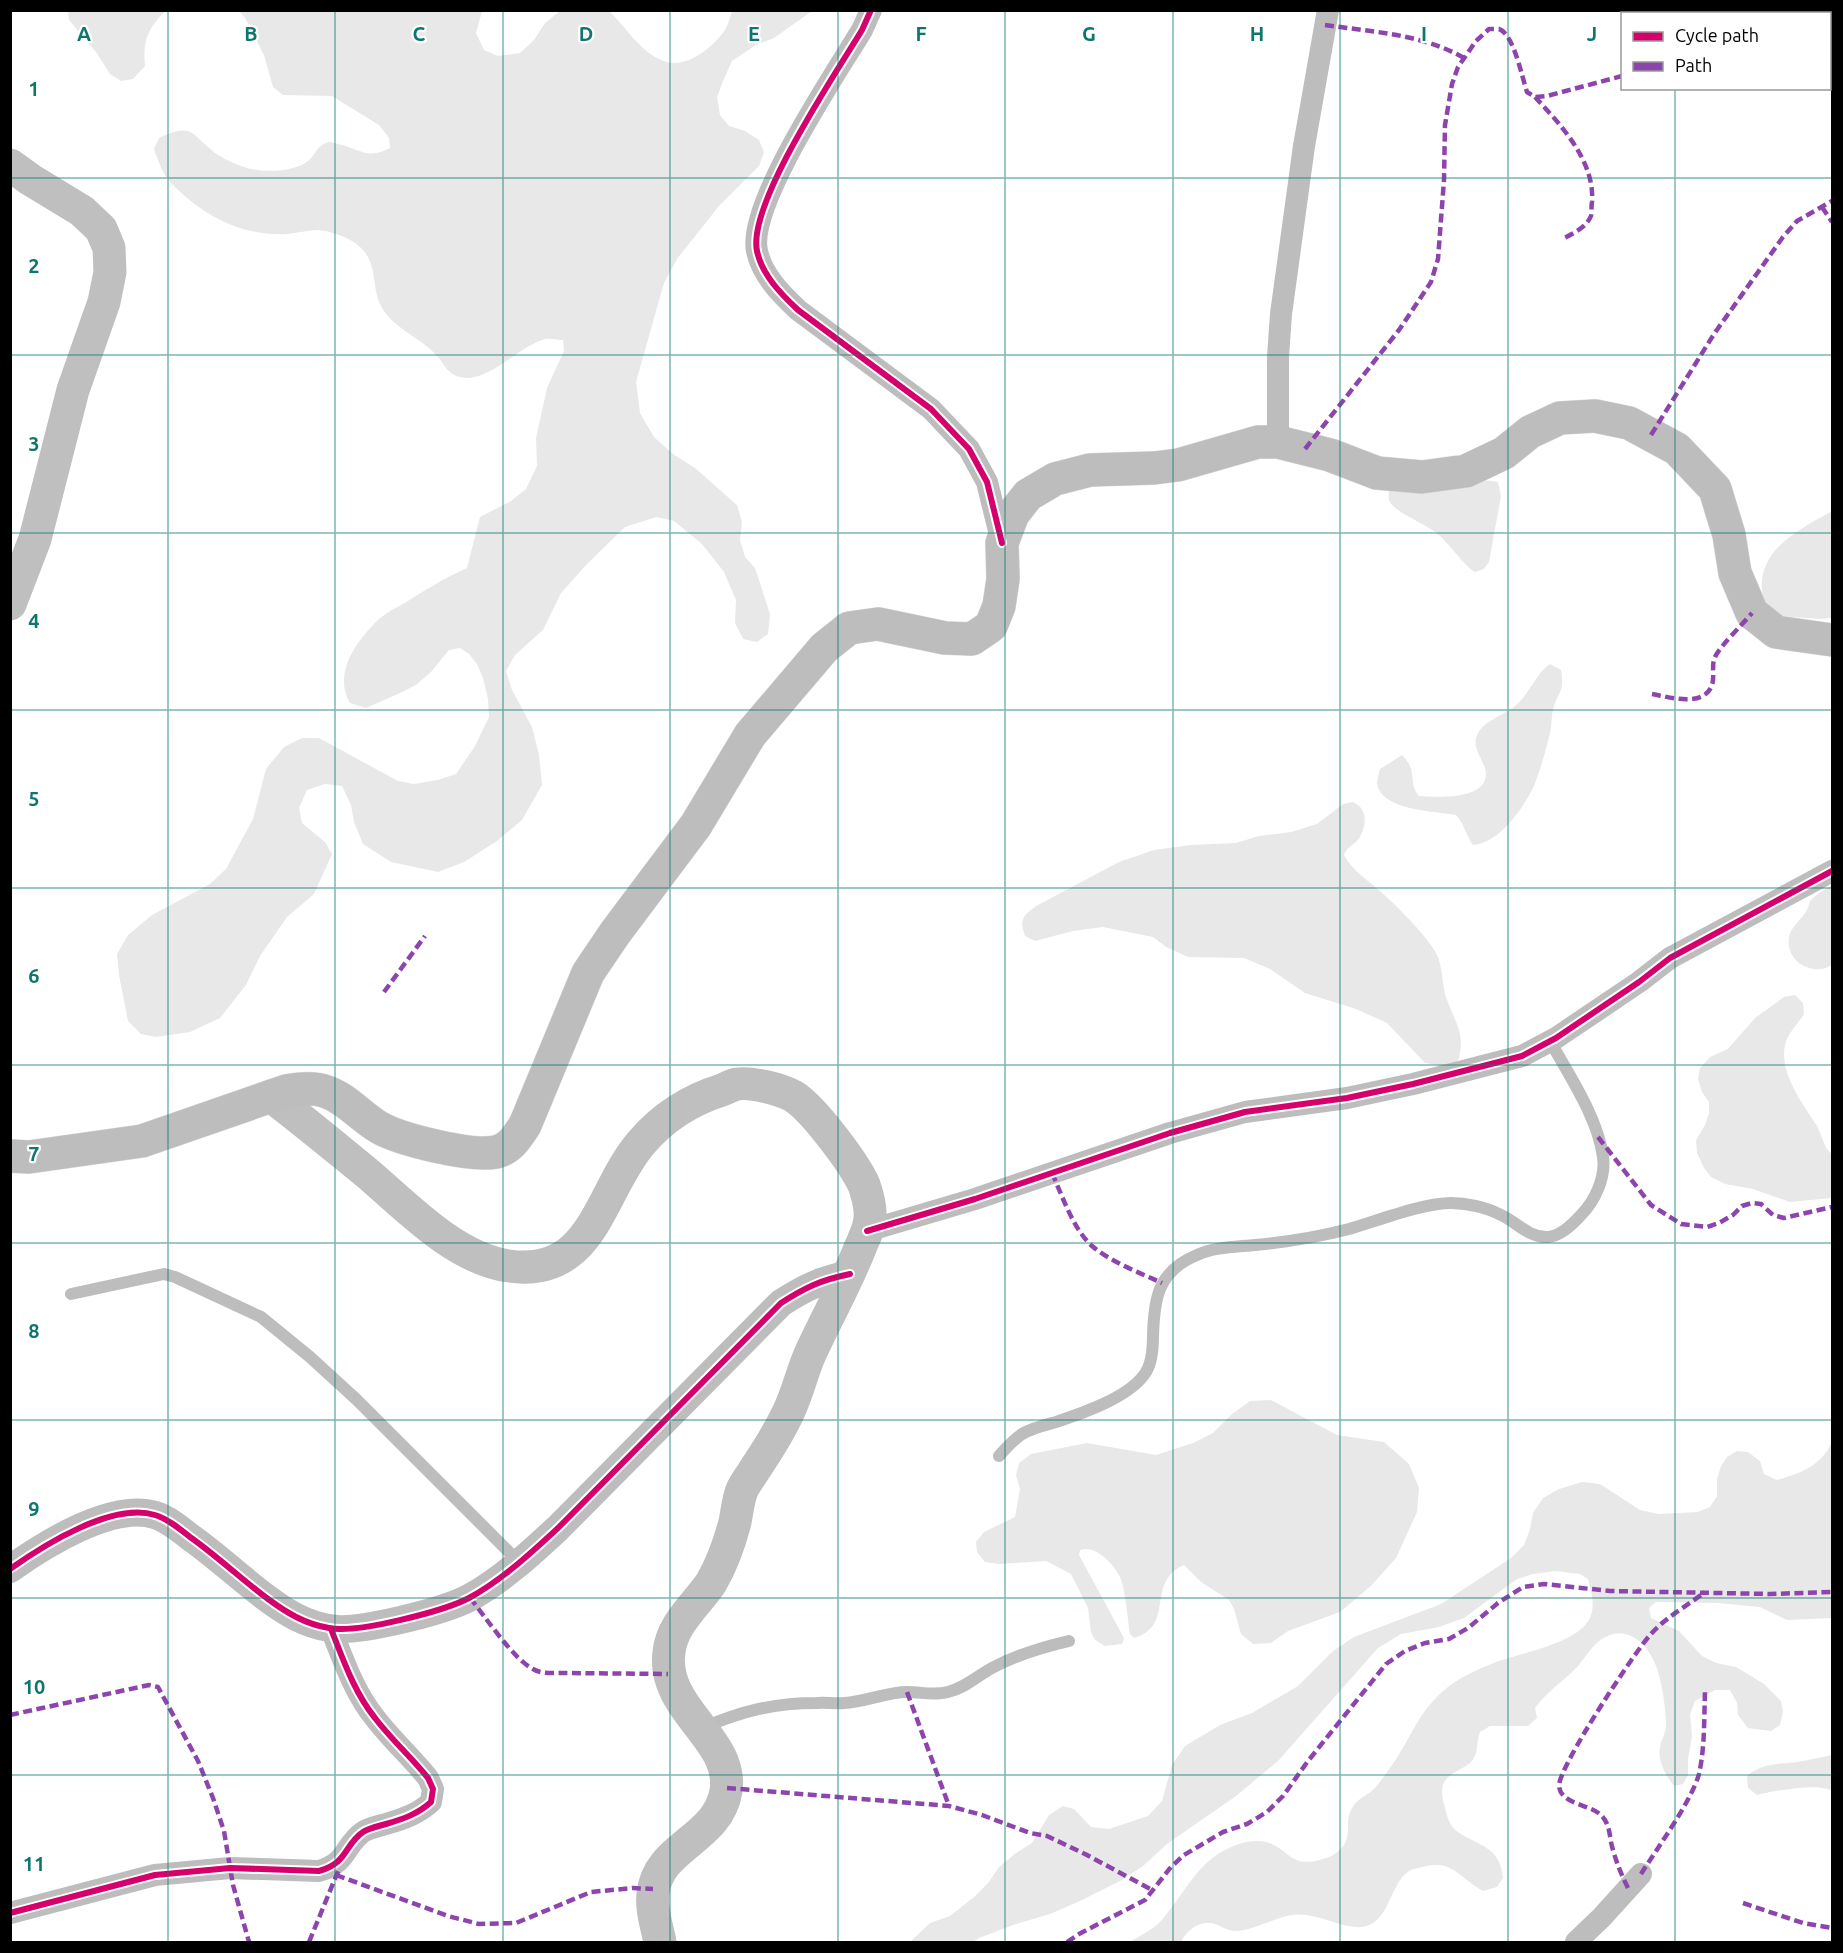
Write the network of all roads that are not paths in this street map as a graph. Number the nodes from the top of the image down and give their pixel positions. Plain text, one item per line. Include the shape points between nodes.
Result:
1 (871, 10) edge
2 (1328, 10) edge
3 (10, 165) edge
4 (1278, 442) junction
5 (1002, 543) junction
6 (10, 604) edge
7 (1833, 640) edge
8 (1833, 870) edge
9 (1550, 1041) junction
10 (271, 1096) junction
11 (10, 1156) edge
12 (867, 1231) junction
13 (850, 1274) junction
14 (71, 1294) dead end
15 (999, 1456) dead end
16 (519, 1562) junction
17 (10, 1569) edge
18 (331, 1629) junction
19 (1069, 1641) dead end
20 (701, 1728) junction
21 (1641, 1874) dead end
22 (10, 1913) edge
23 (660, 1942) edge
24 (1576, 1942) edge

1 - 5 street via 773,183 757,227 757,250 766,273 798,310 931,409 969,449 987,482
2 - 4 street via 1281,314
3 - 6 main road via 101,228 109,248 110,272 104,302 73,390 35,538
4 - 5 main road via 1258,442 1178,465 1090,470 1055,479 1028,495 1012,514
4 - 7 main road via 1330,455 1377,473 1422,477 1466,471 1560,418 1595,416 1629,423 1677,449 1715,489 1735,573 1752,613 1776,632
5 - 10 main road via 1003,579 991,626 972,639 945,638 878,624 849,628 824,648 750,735 696,825 588,973 525,1125 513,1144 496,1152 464,1151 401,1137 325,1091 308,1088
8 - 9 street via 1670,958
9 - 12 street via 1522,1056 1413,1084 1245,1112 1180,1130
9 - 15 lane via 1582,1100 1604,1159 1591,1205 1561,1233 1549,1237 1536,1235 1500,1214 1448,1203 1347,1230 1197,1254 1164,1277 1157,1292 1153,1351 1145,1374 1109,1401 1024,1433
10 - 11 main road via 142,1141 29,1157
10 - 12 main road via 446,1239 476,1256 507,1266 541,1266 563,1258 582,1240 621,1171 665,1118 700,1097 739,1084 770,1087 793,1096 816,1115 844,1153 864,1186 871,1215
12 - 13 main road
13 - 16 street via 825,1279 781,1303 558,1528
13 - 20 main road via 810,1354 789,1412 741,1491 734,1527 711,1582 692,1604 669,1649 668,1674 673,1689
14 - 16 lane via 164,1274 261,1317 357,1400
16 - 18 street via 470,1598 442,1610
17 - 18 street via 91,1523 125,1515 155,1515 174,1524 296,1618
18 - 22 street via 363,1700 428,1778 433,1789 426,1807 402,1820 364,1831 343,1858 320,1871 230,1868 155,1875
19 - 20 lane via 1018,1656 948,1692 907,1692 843,1703 766,1706
20 - 23 main road via 717,1751 727,1788 712,1824 668,1859 659,1873 652,1907
21 - 24 street

